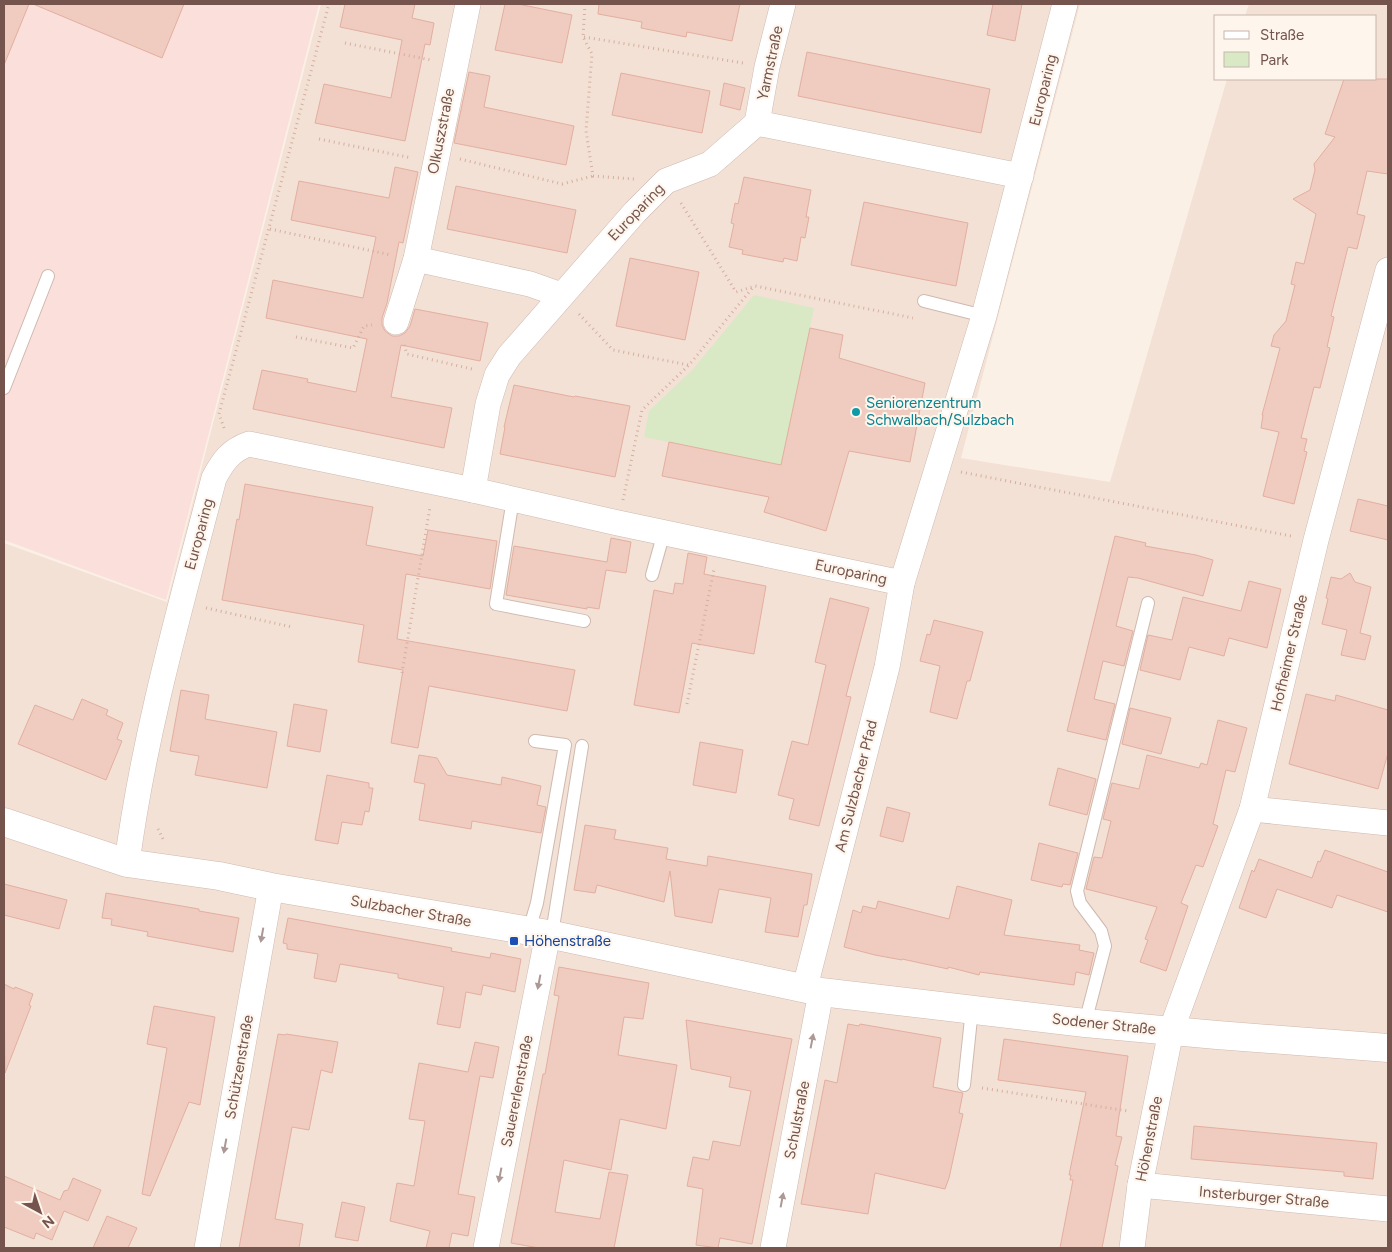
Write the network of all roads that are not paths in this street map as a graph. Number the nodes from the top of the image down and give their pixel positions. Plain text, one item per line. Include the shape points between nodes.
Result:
1 (468, 4) edge
2 (783, 4) edge
3 (1065, 4) edge
4 (757, 123) junction
5 (1021, 176) junction
6 (416, 259) junction
7 (48, 276) dead end
8 (1387, 279) edge
9 (561, 295) junction
10 (924, 301) dead end
11 (984, 316) junction
12 (396, 322) road end
13 (4, 388) edge
14 (473, 490) junction
15 (513, 499) junction
16 (664, 532) junction
17 (652, 575) dead end
18 (902, 583) junction
19 (1148, 603) dead end
20 (584, 621) dead end
21 (535, 741) dead end
22 (582, 746) dead end
23 (1252, 809) junction
24 (4, 822) edge
25 (1388, 823) edge
26 (127, 863) junction
27 (271, 887) junction
28 (544, 933) junction
29 (813, 989) junction
30 (972, 1009) junction
31 (1085, 1023) junction
32 (1171, 1031) junction
33 (1388, 1048) edge
34 (964, 1085) road end
35 (1140, 1185) junction
36 (1388, 1209) edge
37 (207, 1248) edge
38 (486, 1248) edge
39 (772, 1248) edge
40 (1132, 1248) edge

1 - 6 street, Olkuszstraße
2 - 4 street, Yarmstraße
3 - 5 street, Europaring
4 - 5 street
4 - 9 street, Europaring via 710,164 666,181 634,212
5 - 11 street, Europaring
6 - 9 street via 530,284
6 - 12 street, Olkuszstraße
7 - 13 lane
8 - 23 street, Hofheimer Straße via 1316,540
9 - 14 street, Europaring via 509,356 497,376 488,404
10 - 11 lane
11 - 18 street, Europaring
14 - 15 street, Europaring
14 - 26 street, Europaring via 249,444 231,453 214,478 182,602 143,766
15 - 16 street, Europaring
15 - 20 lane via 496,604
16 - 17 lane
16 - 18 street, Europaring
18 - 29 street, Am Sulzbacher Pfad via 887,666
19 - 31 lane via 1076,891 1080,903 1101,931 1105,946
21 - 28 lane via 565,745 534,918
22 - 28 lane via 554,922
23 - 25 street
23 - 32 street, Hofheimer Straße
24 - 26 street, Sulzbacher Straße
26 - 27 street, Sulzbacher Straße
27 - 28 street, Sulzbacher Straße
27 -> 37 street, Schützenstraße
28 - 29 street, Sulzbacher Straße
28 -> 38 street, Sauererlenstraße
29 - 30 street, Sodener Straße
39 -> 29 street, Schulstraße
30 - 31 street, Sodener Straße
30 - 34 lane
31 - 32 street, Sodener Straße
32 - 33 street, Sodener Straße
32 - 35 street, Höhenstraße
35 - 36 street, Insterburger Straße
35 - 40 street, Höhenstraße

